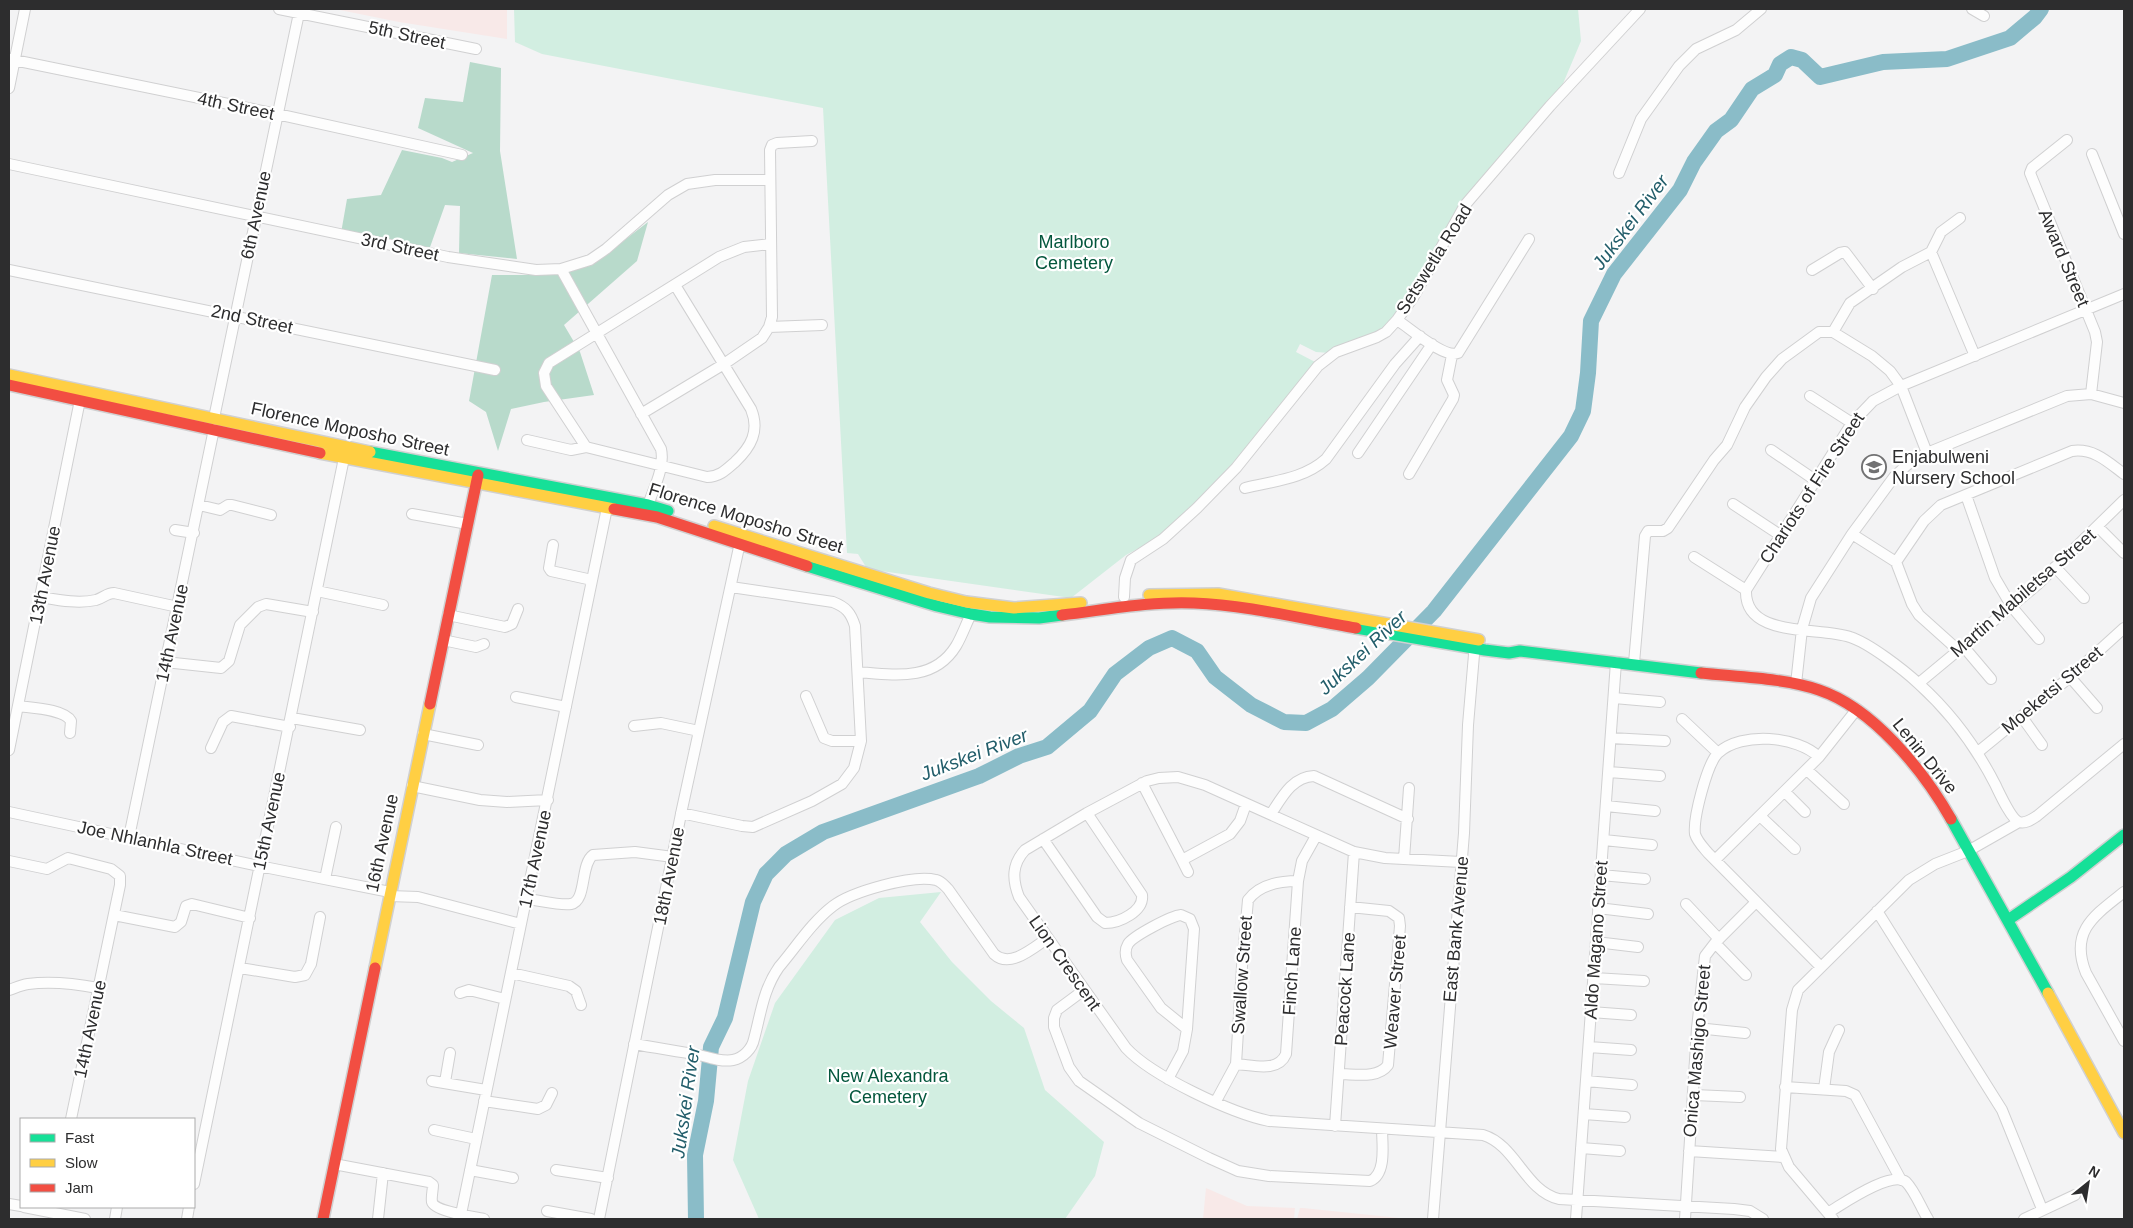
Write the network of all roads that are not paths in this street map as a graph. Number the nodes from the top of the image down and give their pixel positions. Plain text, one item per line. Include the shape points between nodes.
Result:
1 (25, 9) edge
2 (279, 9) edge
3 (1640, 9) edge
4 (1761, 9) edge
5 (1972, 9) edge
6 (299, 13) junction
7 (1984, 16) dead end
8 (476, 49) dead end
9 (12, 60) edge
10 (9, 88) edge
11 (277, 114) junction
12 (2067, 140) dead end
13 (812, 141) dead end
14 (2092, 154) dead end
15 (462, 155) dead end
16 (9, 164) edge
17 (1619, 173) dead end
18 (769, 180) junction
19 (256, 216) junction
20 (1960, 218) dead end
21 (2122, 223) edge
22 (2124, 234) edge
23 (1529, 239) dead end
24 (770, 244) junction
25 (1931, 252) junction
26 (561, 269) junction
27 (9, 270) edge
28 (1812, 270) dead end
29 (675, 284) junction
30 (1872, 289) junction
31 (2124, 294) edge
32 (2086, 311) junction
33 (235, 316) junction
34 (1397, 320) junction
35 (822, 325) dead end
36 (769, 327) junction
37 (1833, 332) junction
38 (595, 334) junction
39 (1420, 336) junction
40 (1432, 344) junction
41 (1452, 355) junction
42 (1975, 356) junction
43 (724, 364) junction
44 (495, 370) dead end
45 (9, 375) edge
46 (9, 385) edge
47 (1901, 386) junction
48 (2091, 394) junction
49 (1810, 396) dead end
50 (80, 400) junction
51 (2124, 403) edge
52 (641, 414) junction
53 (214, 423) junction
54 (1852, 423) junction
55 (526, 440) dead end
56 (586, 447) junction
57 (1771, 450) dead end
58 (1358, 453) dead end
59 (1927, 454) junction
60 (344, 458) junction
61 (661, 466) junction
62 (1409, 474) dead end
63 (2124, 474) edge
64 (477, 479) junction
65 (1815, 480) junction
66 (1246, 488) dead end
67 (1966, 495) junction
68 (2124, 500) edge
69 (608, 503) junction
70 (1732, 504) dead end
71 (199, 505) junction
72 (648, 506) junction
73 (412, 514) dead end
74 (271, 515) dead end
75 (468, 524) junction
76 (2098, 527) junction
77 (175, 530) dead end
78 (194, 533) junction
79 (1852, 534) junction
80 (1780, 535) junction
81 (741, 539) junction
82 (553, 545) dead end
83 (2124, 553) edge
84 (1694, 557) dead end
85 (1896, 562) junction
86 (2055, 567) junction
87 (592, 580) junction
88 (731, 587) junction
89 (1746, 590) junction
90 (317, 592) junction
91 (40, 597) junction
92 (1124, 597) junction
93 (2084, 598) dead end
94 (1247, 604) junction
95 (383, 605) dead end
96 (178, 607) junction
97 (2012, 607) junction
98 (518, 609) dead end
99 (313, 612) junction
100 (971, 614) junction
101 (448, 615) junction
102 (1802, 629) junction
103 (2122, 635) edge
104 (2039, 639) dead end
105 (443, 640) junction
106 (1453, 640) junction
107 (484, 644) dead end
108 (1475, 644) junction
109 (1961, 648) junction
110 (165, 662) junction
111 (1616, 662) junction
112 (1634, 663) junction
113 (858, 672) junction
114 (2070, 677) junction
115 (1991, 679) dead end
116 (1796, 684) junction
117 (1919, 684) junction
118 (806, 696) dead end
119 (516, 697) dead end
120 (1614, 698) junction
121 (1660, 702) dead end
122 (18, 706) junction
123 (566, 707) junction
124 (2097, 708) dead end
125 (1858, 709) junction
126 (2022, 717) junction
127 (1682, 718) dead end
128 (291, 722) junction
129 (634, 726) dead end
130 (360, 730) dead end
131 (699, 731) junction
132 (70, 733) dead end
133 (423, 734) junction
134 (1611, 738) junction
135 (862, 741) junction
136 (1665, 741) dead end
137 (478, 744) dead end
138 (2124, 744) edge
139 (2042, 746) dead end
140 (212, 748) dead end
141 (9, 750) edge
142 (1978, 752) junction
143 (1718, 753) junction
144 (1819, 757) junction
145 (1807, 770) junction
146 (1608, 772) junction
147 (1660, 776) dead end
148 (1142, 783) junction
149 (412, 786) junction
150 (1410, 788) dead end
151 (1785, 792) junction
152 (548, 800) junction
153 (1246, 804) junction
154 (1844, 804) dead end
155 (1606, 806) junction
156 (1655, 811) dead end
157 (9, 812) edge
158 (1805, 812) dead end
159 (681, 813) junction
160 (1087, 813) junction
161 (1271, 814) junction
162 (1760, 816) junction
163 (1408, 819) junction
164 (2019, 822) junction
165 (336, 827) dead end
166 (2124, 834) edge
167 (1316, 836) junction
168 (129, 837) junction
169 (1043, 839) junction
170 (1604, 840) junction
171 (1652, 844) dead end
172 (1795, 849) dead end
173 (1968, 851) junction
174 (1354, 852) junction
175 (673, 857) junction
176 (1404, 859) junction
177 (1182, 860) junction
178 (1715, 860) junction
179 (9, 861) edge
180 (1461, 862) junction
181 (259, 866) junction
182 (1188, 872) dead end
183 (1600, 875) junction
184 (325, 879) junction
185 (1645, 879) dead end
186 (1298, 881) junction
187 (2124, 892) edge
188 (389, 894) junction
189 (527, 899) junction
190 (1756, 902) junction
191 (1686, 904) dead end
192 (1350, 907) junction
193 (1598, 908) junction
194 (1876, 911) junction
195 (1648, 914) dead end
196 (114, 915) junction
197 (320, 917) dead end
198 (250, 918) junction
199 (2008, 920) junction
200 (521, 924) junction
201 (1048, 938) junction
202 (1717, 941) junction
203 (1596, 942) junction
204 (1638, 947) dead end
205 (1820, 966) junction
206 (240, 968) junction
207 (511, 973) junction
208 (1746, 975) dead end
209 (1594, 978) junction
210 (1644, 981) dead end
211 (98, 988) junction
212 (9, 990) edge
213 (1084, 990) junction
214 (460, 993) dead end
215 (505, 999) junction
216 (581, 1005) dead end
217 (1591, 1012) junction
218 (1631, 1015) dead end
219 (1697, 1028) junction
220 (1188, 1029) junction
221 (1839, 1030) dead end
222 (1745, 1033) dead end
223 (2124, 1041) edge
224 (634, 1044) junction
225 (1589, 1047) junction
226 (1631, 1050) dead end
227 (450, 1053) dead end
228 (1236, 1064) junction
229 (1339, 1074) junction
230 (1168, 1079) junction
231 (432, 1080) dead end
232 (1586, 1081) junction
233 (445, 1082) junction
234 (1632, 1085) dead end
235 (1785, 1087) junction
236 (1824, 1089) junction
237 (486, 1090) junction
238 (552, 1093) dead end
239 (1694, 1094) junction
240 (1740, 1097) dead end
241 (484, 1101) junction
242 (1216, 1101) junction
243 (1584, 1114) junction
244 (1625, 1117) dead end
245 (71, 1118) edge
246 (1335, 1126) junction
247 (1382, 1129) junction
248 (434, 1130) dead end
249 (1439, 1132) junction
250 (2124, 1133) edge
251 (476, 1139) junction
252 (1581, 1148) junction
253 (1620, 1151) dead end
254 (1689, 1151) junction
255 (1783, 1157) junction
256 (334, 1164) junction
257 (470, 1170) junction
258 (556, 1170) dead end
259 (383, 1173) junction
260 (513, 1178) dead end
261 (608, 1178) junction
262 (195, 1179) edge
263 (1901, 1180) junction
264 (2075, 1195) dead end
265 (1578, 1200) junction
266 (1686, 1205) junction
267 (31, 1208) edge
268 (2042, 1210) junction
269 (547, 1211) dead end
270 (51, 1213) edge
271 (1831, 1216) edge
272 (461, 1217) edge
273 (85, 1219) edge
274 (323, 1219) edge
275 (378, 1219) edge
276 (484, 1219) edge
277 (591, 1219) edge
278 (598, 1219) edge
279 (1433, 1219) edge
280 (1576, 1219) edge
281 (1685, 1219) edge
282 (1763, 1219) edge
283 (1928, 1219) edge
284 (2024, 1219) edge

1 - 9 street
2 - 6 street, 5th Street
3 - 34 street, Setswetla Road via 1550,106 1466,205
4 - 17 street via 1736,30 1696,49 1679,66 1641,118
5 - 7 street
6 - 8 street, 5th Street
6 - 11 street, 6th Avenue
9 - 10 street
9 - 11 street, 4th Street
11 - 15 street, 4th Street
11 - 19 street, 6th Avenue
12 - 32 street, Award Street via 2030,173
13 - 18 street via 772,145
14 - 21 street
16 - 19 street, 3rd Street
18 - 24 street
18 - 26 street, 3rd Street via 715,180 687,184 668,195 598,255
19 - 26 street, 3rd Street via 466,260 536,270
19 - 33 street, 6th Avenue
20 - 25 street via 1941,232
21 - 22 street
23 - 41 street via 1463,346
24 - 29 street via 730,251
24 - 36 street via 772,308
25 - 30 street via 1902,267
25 - 42 street
26 - 38 street
27 - 33 street, 2nd Street
28 - 30 street via 1845,252
29 - 38 street
29 - 43 street
30 - 37 street via 1850,303
31 - 32 street, Chariots of Fire Street
32 - 42 street, Chariots of Fire Street
32 - 48 street, Award Street via 2097,342
33 - 44 street, 2nd Street
33 - 53 street, 6th Avenue
34 - 39 street
34 - 92 street, Setswetla Road via 1381,335 1336,352 1318,366 1236,468 1163,539 1131,560 1124,578
35 - 36 street
36 - 43 street via 762,338
37 - 47 street via 1882,363
37 - 112 street via 1812,336 1774,366 1745,408 1727,446 1668,528 1648,531
38 - 52 street
38 - 56 street via 554,358 544,373 546,386
39 - 40 street
39 - 66 street via 1316,468
40 - 41 street
40 - 58 street
41 - 62 street via 1447,380 1453,400
42 - 47 street, Chariots of Fire Street
43 - 52 street
43 - 61 street via 754,415 756,426 751,444 725,472 717,476 707,477
45 - 53 street, Florence Moposho Street
46 - 50 street, Florence Moposho Street
47 - 54 street, Chariots of Fire Street via 1872,401
47 - 59 street
48 - 51 street
48 - 59 street via 2076,394 2056,400
49 - 54 street
50 - 53 street, Florence Moposho Street
50 - 91 street, 13th Avenue
52 - 61 street via 661,449
53 - 60 street, Florence Moposho Street
53 - 64 street, Florence Moposho Street via 331,445
53 - 71 street, 14th Avenue
54 - 65 street, Chariots of Fire Street
55 - 56 street via 571,450
56 - 61 street
57 - 65 street
59 - 79 street via 1894,476
60 - 64 street, Florence Moposho Street
60 - 90 street, 15th Avenue
61 - 72 street
63 - 67 street via 2095,454 2072,451
64 - 69 street, Florence Moposho Street
64 - 75 street, 16th Avenue
65 - 80 street, Chariots of Fire Street
67 - 85 street via 1935,509
67 - 97 street via 1995,578
68 - 76 street, Martin Mabiletsa Street
69 - 72 street, Florence Moposho Street
69 - 81 street, Florence Moposho Street
69 - 87 street, 17th Avenue
70 - 80 street
71 - 74 street via 220,510 232,505
71 - 78 street, 14th Avenue
72 - 81 street, Florence Moposho Street
73 - 75 street
75 - 101 street, 16th Avenue
76 - 83 street
76 - 86 street, Martin Mabiletsa Street
77 - 78 street
78 - 96 street, 14th Avenue
79 - 85 street
79 - 102 street via 1811,598
80 - 89 street, Chariots of Fire Street
81 - 88 street, 18th Avenue
81 - 92 street, Florence Moposho Street via 929,593 984,605 1033,608
81 - 100 street, Florence Moposho Street via 887,591
82 - 87 street via 548,568 551,571
84 - 89 street
85 - 109 street via 1919,616
86 - 93 street
86 - 97 street, Martin Mabiletsa Street
87 - 123 street, 17th Avenue
88 - 113 street via 833,602 845,607 855,626
88 - 131 street, 18th Avenue
89 - 102 street via 1749,608 1760,620
90 - 95 street
90 - 99 street, 15th Avenue
91 - 96 street via 76,601 99,599 114,593
91 - 122 street, 13th Avenue
92 - 94 street, Florence Moposho Street via 1197,593
94 - 100 street, Florence Moposho Street via 1132,606 1039,618
94 - 106 street, Florence Moposho Street via 1346,616
94 - 106 street, Florence Moposho Street via 1336,626
96 - 110 street, 14th Avenue
97 - 104 street
97 - 109 street, Martin Mabiletsa Street
98 - 101 street via 512,624 505,627
99 - 110 street via 266,604 258,607 240,624 229,661 221,668
99 - 128 street, 15th Avenue
100 - 113 street via 956,646 932,669 900,675
101 - 105 street, 16th Avenue
102 - 116 street
102 - 117 street via 1846,635 1857,640
103 - 114 street, Moeketsi Street
105 - 107 street via 476,647
105 - 133 street, 16th Avenue
106 - 108 street, Florence Moposho Street
108 - 111 street, Lenin Drive via 1509,653 1520,651
108 - 180 street, East Bank Avenue
109 - 115 street
109 - 117 street, Martin Mabiletsa Street
110 - 168 street, 14th Avenue
111 - 112 street, Lenin Drive
111 - 120 street, Aldo Magano Street
112 - 116 street, Lenin Drive
113 - 135 street
114 - 124 street
114 - 126 street, Moeketsi Street
116 - 125 street, Lenin Drive via 1820,690
117 - 142 street
118 - 135 street via 824,738 832,742
119 - 123 street
120 - 121 street
120 - 134 street, Aldo Magano Street
122 - 132 street via 67,716 71,721
122 - 141 street, 13th Avenue
123 - 152 street, 17th Avenue
125 - 144 street
125 - 173 street, Lenin Drive via 1886,734 1939,798
126 - 139 street
126 - 142 street, Moeketsi Street
127 - 143 street
128 - 130 street
128 - 140 street via 231,716 223,722
128 - 181 street, 15th Avenue
129 - 131 street via 662,722
131 - 159 street, 18th Avenue
133 - 137 street
133 - 149 street, 16th Avenue
134 - 136 street
134 - 146 street, Aldo Magano Street
135 - 159 street via 854,768 835,790 758,825 747,827
138 - 164 street via 2037,816
142 - 164 street via 2013,817
143 - 144 street via 1733,744 1769,739 1797,743
143 - 178 street via 1707,776 1695,829 1698,840
144 - 145 street
145 - 151 street
145 - 154 street
146 - 147 street
146 - 155 street, Aldo Magano Street
148 - 153 street, Lion Crescent via 1167,777 1187,779
148 - 160 street, Lion Crescent
148 - 177 street
149 - 152 street via 480,800
149 - 188 street, 16th Avenue
150 - 163 street
151 - 158 street
151 - 162 street
152 - 189 street, 17th Avenue
153 - 161 street, Lion Crescent
153 - 177 street via 1238,826 1230,834
155 - 156 street
155 - 170 street, Aldo Magano Street
157 - 168 street, Joe Nhlanhla Street
159 - 175 street, 18th Avenue
160 - 169 street, Lion Crescent
160 - 169 street via 1142,895 1138,908 1117,922 1106,923 1097,917
161 - 163 street via 1289,788 1302,778 1314,776
161 - 167 street, Lion Crescent
162 - 172 street
162 - 178 street
163 - 176 street
164 - 173 street
165 - 184 street
166 - 199 street via 2072,877
167 - 174 street, Lion Crescent
167 - 186 street, Finch Lane via 1302,861
168 - 181 street, Joe Nhlanhla Street
169 - 201 street, Lion Crescent via 1021,854 1014,880 1019,897
170 - 171 street
170 - 183 street, Aldo Magano Street
173 - 194 street via 1920,872
173 - 199 street, Lenin Drive
174 - 176 street, Lion Crescent
174 - 192 street, Peacock Lane
175 - 189 street via 635,852 593,855 574,903
175 - 224 street, 18th Avenue
176 - 180 street, Lion Crescent
177 - 182 street
178 - 190 street
179 - 196 street, 14th Avenue via 47,869 70,858 114,870 121,879
180 - 249 street, East Bank Avenue
181 - 184 street, Joe Nhlanhla Street
181 - 198 street, 15th Avenue
183 - 185 street
183 - 193 street, Aldo Magano Street
184 - 188 street, Joe Nhlanhla Street
186 - 228 street, Swallow Street via 1274,883 1248,900
186 - 228 street, Finch Lane via 1286,1054 1276,1066
187 - 223 street via 2089,921 2081,949 2086,973
188 - 200 street, Joe Nhlanhla Street via 418,897
188 - 256 street, 16th Avenue
189 - 200 street, 17th Avenue
190 - 202 street, Onica Mashigo Street
190 - 205 street
191 - 202 street
192 - 229 street, Peacock Lane
192 - 229 street, Weaver Street via 1389,911 1399,918 1400,926 1388,1065 1378,1073
193 - 195 street
193 - 203 street, Aldo Magano Street
194 - 205 street
194 - 268 street via 2002,1110
196 - 198 street via 175,927 181,922 186,906 192,904
196 - 211 street, 14th Avenue
197 - 206 street via 312,964 305,975 296,977
198 - 206 street, 15th Avenue
199 - 250 street, Lenin Drive
200 - 207 street, 17th Avenue
201 - 213 street, Lion Crescent
201 - 224 street via 1013,959 998,958 940,881 908,881 874,888 837,903 822,916 772,977 762,1002 754,1042 747,1052 734,1060 719,1060
202 - 208 street
202 - 219 street, Onica Mashigo Street via 1705,956
203 - 204 street
203 - 209 street, Aldo Magano Street
205 - 235 street via 1794,999
206 - 262 street, 15th Avenue
207 - 215 street, 17th Avenue
207 - 216 street via 569,986 576,991
209 - 210 street
209 - 217 street, Aldo Magano Street
211 - 212 street via 25,984
211 - 245 street, 14th Avenue
213 - 230 street, Lion Crescent via 1126,1048
213 - 247 street via 1057,1010 1054,1018 1054,1027 1073,1075 1146,1128 1209,1158 1238,1171 1259,1175 1370,1181 1380,1171
214 - 215 street via 469,990
215 - 237 street, 17th Avenue
217 - 218 street
217 - 225 street, Aldo Magano Street
219 - 222 street
219 - 239 street, Onica Mashigo Street
220 - 220 street via 1194,929 1190,919 1181,915 1130,941 1126,954 1160,1008
220 - 230 street via 1183,1051
221 - 236 street via 1829,1052
224 - 261 street, 18th Avenue
225 - 226 street
225 - 232 street, Aldo Magano Street
227 - 233 street
228 - 242 street, Swallow Street
229 - 246 street, Peacock Lane
230 - 242 street, Lion Crescent
231 - 233 street
232 - 234 street
232 - 243 street, Aldo Magano Street
233 - 237 street
235 - 236 street
235 - 255 street via 1781,1138
236 - 263 street via 1851,1093 1859,1101
237 - 241 street, 17th Avenue
238 - 241 street via 546,1105 538,1109
239 - 240 street
239 - 254 street, Onica Mashigo Street
241 - 251 street, 17th Avenue
242 - 246 street, Lion Crescent via 1268,1121
243 - 244 street
243 - 252 street, Aldo Magano Street
246 - 247 street, Lion Crescent
247 - 249 street, Lion Crescent
248 - 251 street
249 - 265 street, Lion Crescent via 1492,1139 1544,1193 1559,1199
249 - 279 street, East Bank Avenue
251 - 257 street, 17th Avenue
252 - 253 street
252 - 265 street, Aldo Magano Street
254 - 255 street
254 - 266 street, Onica Mashigo Street
255 - 271 street
256 - 259 street
256 - 274 street, 16th Avenue
257 - 260 street
257 - 272 street, 17th Avenue
258 - 261 street
259 - 272 street via 431,1183 434,1205
259 - 275 street
261 - 278 street, 18th Avenue
263 - 271 street via 1882,1182
263 - 283 street
264 - 268 street
265 - 266 street, Lion Crescent
265 - 280 street, Aldo Magano Street
266 - 281 street, Onica Mashigo Street
266 - 282 street, Lion Crescent via 1745,1210
267 - 270 street
268 - 284 street
269 - 277 street
270 - 273 street
272 - 276 street

